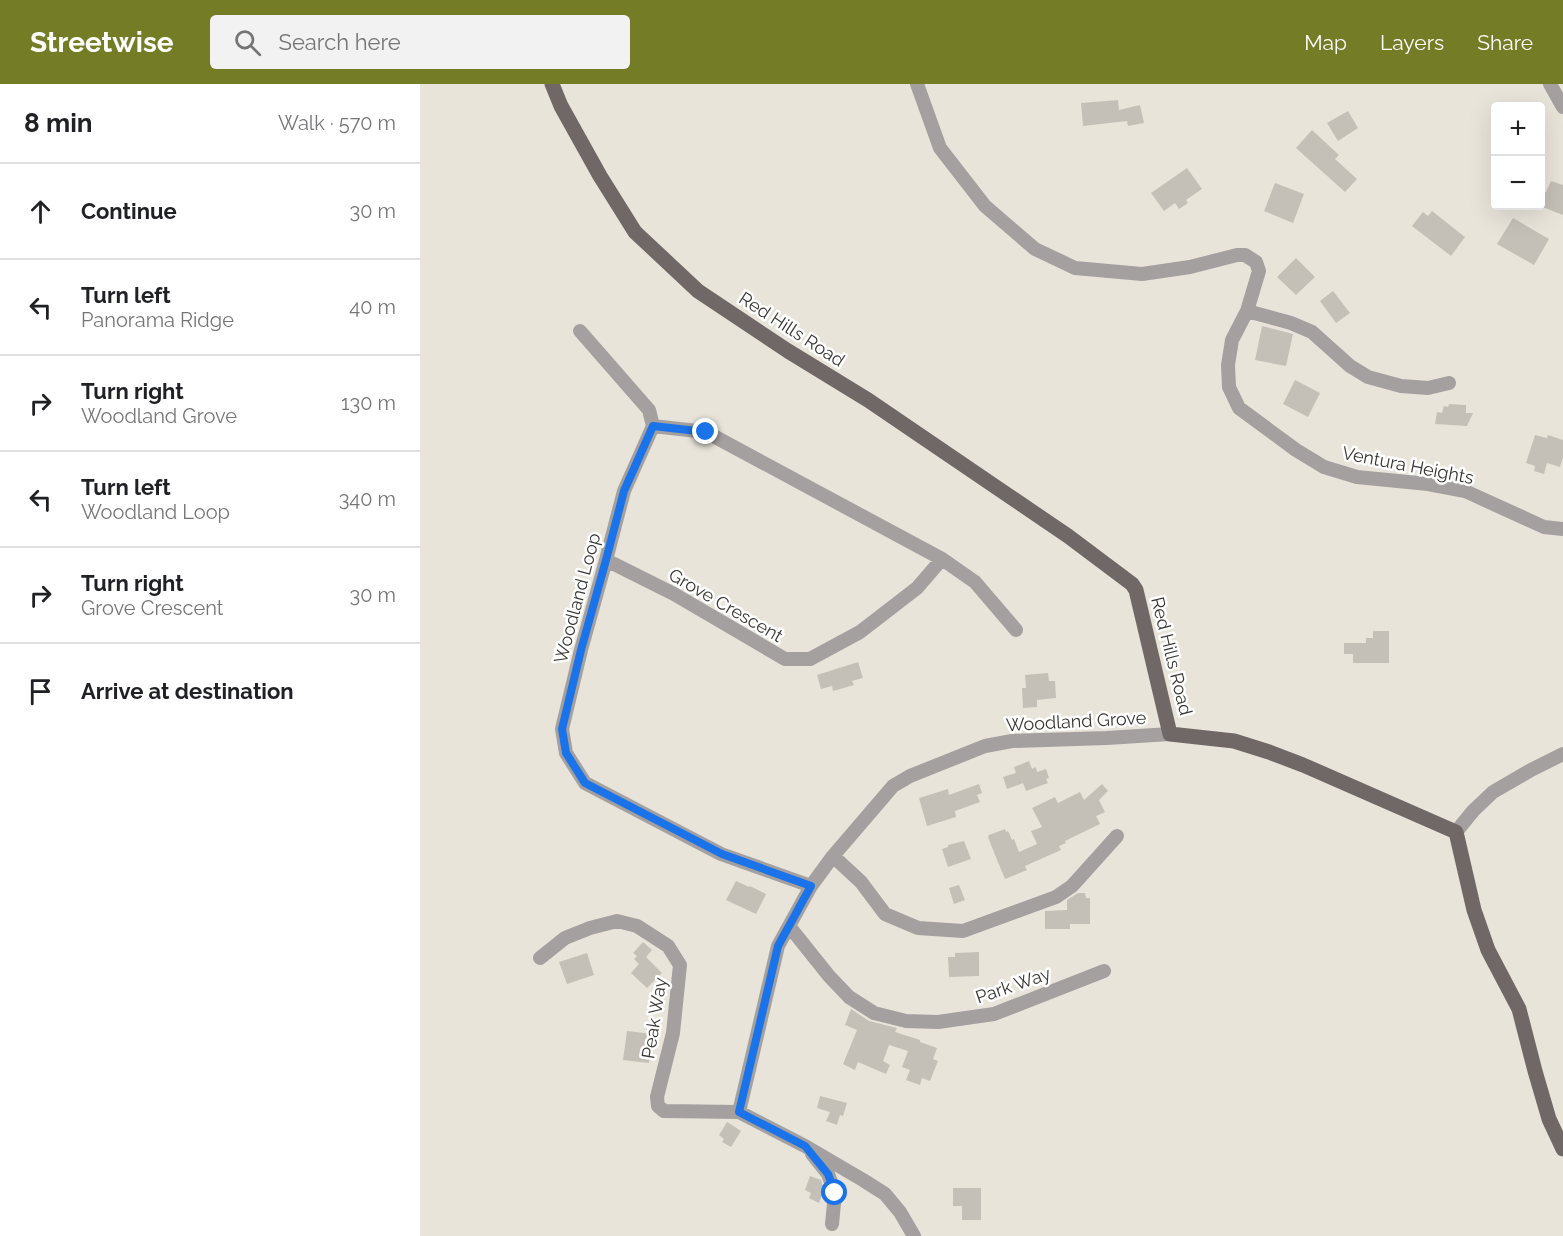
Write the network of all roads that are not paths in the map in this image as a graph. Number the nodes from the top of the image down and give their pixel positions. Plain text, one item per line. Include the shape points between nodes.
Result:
1 (552, 84) edge
2 (917, 84) edge
3 (1550, 84) edge
4 (1563, 107) edge
5 (1247, 311) junction
6 (580, 331) dead end
7 (1449, 383) dead end
8 (653, 426) junction
9 (1563, 529) edge
10 (942, 559) junction
11 (606, 560) junction
12 (1016, 630) dead end
13 (1170, 734) junction
14 (1563, 754) edge
15 (1456, 832) junction
16 (1117, 836) dead end
17 (833, 856) junction
18 (811, 886) junction
19 (789, 926) junction
20 (540, 958) dead end
21 (1104, 971) dead end
22 (739, 1112) junction
23 (805, 1146) junction
24 (1563, 1149) edge
25 (832, 1224) dead end
26 (914, 1236) edge

1 - 13 main road, Red Hills Road via 600,176 635,232 698,291 868,400 1132,584
2 - 5 street, Ventura Heights via 940,148 985,206 1035,249 1075,268 1142,274 1245,255 1256,262 1259,271
3 - 4 street
5 - 7 street via 1312,332 1368,377 1401,386 1428,388
5 - 9 street, Ventura Heights via 1232,340 1229,387 1239,408 1296,450 1324,467 1357,477 1465,491 1544,527
6 - 8 street via 649,410
8 - 10 street via 706,432
8 - 11 street, Woodland Loop via 624,491
10 - 11 street, Grove Crescent via 916,588 860,632 810,659 784,659 674,594
10 - 12 street via 975,582
11 - 18 street, Woodland Loop via 562,729 566,753 585,783 722,854
13 - 15 main road, Red Hills Road via 1234,741 1269,752
13 - 17 street, Woodland Grove via 1012,741 985,746 893,786
14 - 15 street via 1493,792
15 - 24 main road via 1488,950 1519,1009 1549,1119
16 - 17 street via 1072,886 1056,897 963,931 918,928 885,914 861,882
17 - 18 street, Woodland Grove
18 - 19 street, Woodland Grove
19 - 21 street, Park Way via 849,997 874,1013 906,1022 994,1014
19 - 22 street, Woodland Grove via 778,946
20 - 22 street, Peak Way via 566,938 617,921 637,926 668,946 680,965 673,1033 658,1106 664,1111
22 - 23 street
23 - 25 street via 828,1174 835,1193
23 - 26 street via 885,1194

